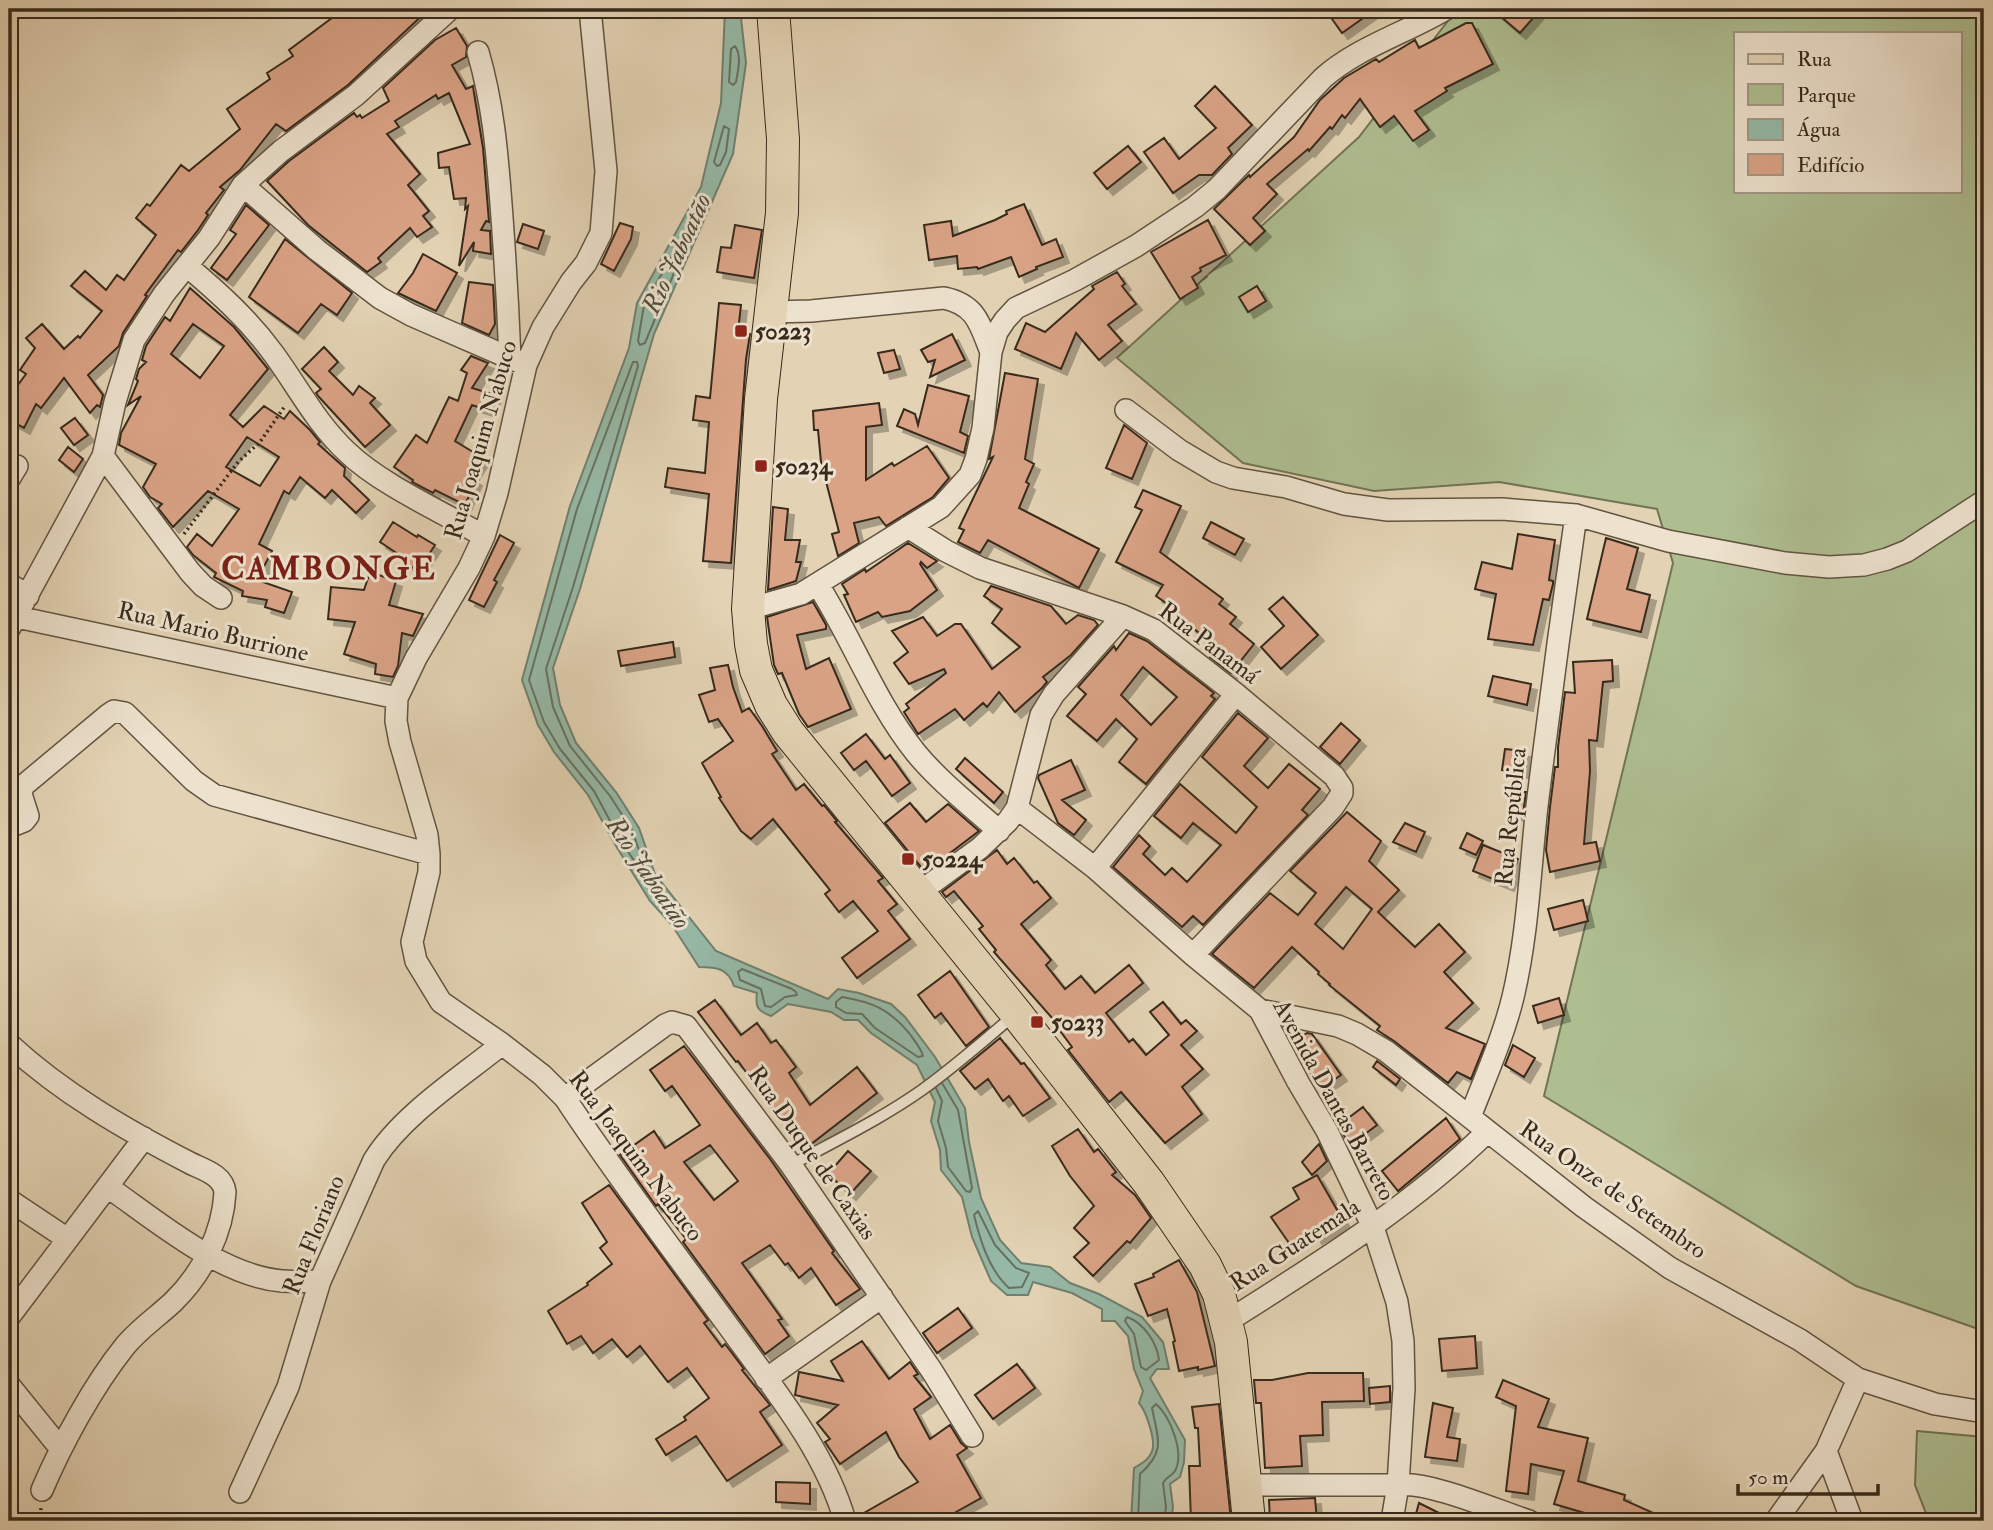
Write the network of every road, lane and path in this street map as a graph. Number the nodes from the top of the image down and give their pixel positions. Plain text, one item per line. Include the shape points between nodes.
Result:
1 (450, 9) edge
2 (590, 9) edge
3 (774, 9) edge
4 (1446, 9) edge
5 (478, 52) dead end
6 (243, 185) junction
7 (187, 265) junction
8 (771, 312) junction
9 (991, 352) junction
10 (518, 362) junction
11 (297, 390) junction
12 (1126, 410) dead end
13 (103, 456) junction
14 (1984, 501) edge
15 (1576, 515) junction
16 (908, 527) junction
17 (484, 536) junction
18 (173, 550) junction
19 (9, 584) edge
20 (818, 585) junction
21 (28, 596) junction
22 (221, 598) dead end
23 (748, 609) junction
24 (1123, 616) junction
25 (13, 623) edge
26 (1236, 694) junction
27 (397, 698) junction
28 (1017, 808) junction
29 (9, 827) edge
30 (999, 831) junction
31 (429, 855) junction
32 (1095, 868) junction
33 (917, 894) junction
34 (1193, 955) junction
35 (1260, 1010) junction
36 (1016, 1013) junction
37 (9, 1044) edge
38 (502, 1044) junction
39 (565, 1098) junction
40 (1470, 1117) junction
41 (1487, 1132) junction
42 (144, 1138) junction
43 (790, 1165) junction
44 (108, 1187) junction
45 (9, 1200) edge
46 (1373, 1227) junction
47 (66, 1238) junction
48 (208, 1257) junction
49 (320, 1282) junction
50 (882, 1297) junction
51 (9, 1317) edge
52 (1228, 1321) junction
53 (766, 1379) junction
54 (1858, 1379) junction
55 (9, 1385) edge
56 (1984, 1412) edge
57 (972, 1436) dead end
58 (60, 1448) junction
59 (1826, 1451) junction
60 (1245, 1485) junction
61 (1398, 1485) junction
62 (42, 1490) dead end
63 (240, 1492) dead end
64 (845, 1521) edge
65 (1249, 1521) edge
66 (1392, 1521) edge
67 (1528, 1521) edge
68 (1776, 1521) edge
69 (1852, 1521) edge

1 - 6 street via 356,95
2 - 10 street, Rua Joaquim Nabuco via 606,171 601,233 586,263
3 - 8 main road via 783,139 782,213
4 - 9 street via 1339,64 1217,189 1136,246 1016,308 997,332
5 - 10 street via 496,135
6 - 7 street
6 - 10 street via 380,298
7 - 11 street via 246,318
7 - 13 street via 134,340
8 - 9 street via 944,298 958,301 977,317
8 - 23 main road
9 - 16 street via 982,437 970,475 941,507
10 - 17 street, Rua Joaquim Nabuco
11 - 17 street via 349,454
11 - 18 path
12 - 15 street via 1216,472 1286,486 1344,505
13 - 18 street
13 - 21 street
14 - 15 street via 1907,551 1864,565 1829,567 1668,541
15 - 40 street, Rua República via 1521,958 1513,998
16 - 20 street
16 - 24 street, Rua Panamá via 980,568
17 - 27 street, Rua Joaquim Nabuco
18 - 22 street via 203,586
19 - 21 street
20 - 23 street via 791,598
20 - 30 street via 868,680 915,751
21 - 25 street
23 - 33 main road via 756,670 771,705
24 - 26 street, Rua Panamá via 1154,631
24 - 28 street via 1041,715
25 - 27 street, Rua Mario Burrione
26 - 32 street
26 - 34 street, Rua Panamá via 1334,776 1342,793
27 - 31 street, Rua Joaquim Nabuco via 400,742
28 - 30 street
28 - 32 street, Avenida Dantas Barreto
29 - 31 street via 28,816 23,786 118,711 214,795
30 - 33 street
31 - 38 street, Rua Joaquim Nabuco via 412,942 416,961 441,1002
32 - 34 street, Avenida Dantas Barreto
33 - 36 main road
34 - 35 street, Avenida Dantas Barreto
35 - 40 street, Rua Onze de Setembro via 1357,1034
35 - 46 street, Avenida Dantas Barreto via 1327,1131
36 - 43 lane via 921,1091
36 - 52 main road via 1184,1232 1205,1265
37 - 42 street via 54,1083
38 - 39 street, Rua Joaquim Nabuco
38 - 49 street, Rua Floriano via 385,1142
39 - 43 street, Rua Duque de Caxias via 665,1025 678,1022 693,1032
39 - 53 street, Rua Joaquim Nabuco
40 - 41 street, Rua Onze de Setembro
41 - 46 street, Rua Guatemala via 1429,1186
41 - 54 street, Rua Onze de Setembro via 1660,1261 1800,1340
42 - 44 street
42 - 48 street via 216,1175 225,1186
43 - 50 street, Rua Duque de Caxias
44 - 47 street
44 - 48 street
45 - 47 street
46 - 52 street, Rua Guatemala
46 - 61 street, Avenida Dantas Barreto via 1397,1302 1403,1341
47 - 51 street
48 - 49 street via 280,1281
48 - 58 street via 189,1286 126,1345
49 - 63 street, Rua Floriano via 288,1387
50 - 53 street
50 - 57 street, Rua Duque de Caxias
52 - 60 main road
53 - 64 street, Rua Joaquim Nabuco via 820,1460
54 - 56 street, Rua Onze de Setembro via 1935,1404
54 - 59 street
55 - 58 street
58 - 62 street
59 - 68 street
59 - 69 street
60 - 61 street
60 - 65 main road
61 - 66 street, Avenida Dantas Barreto
61 - 67 street via 1431,1488

